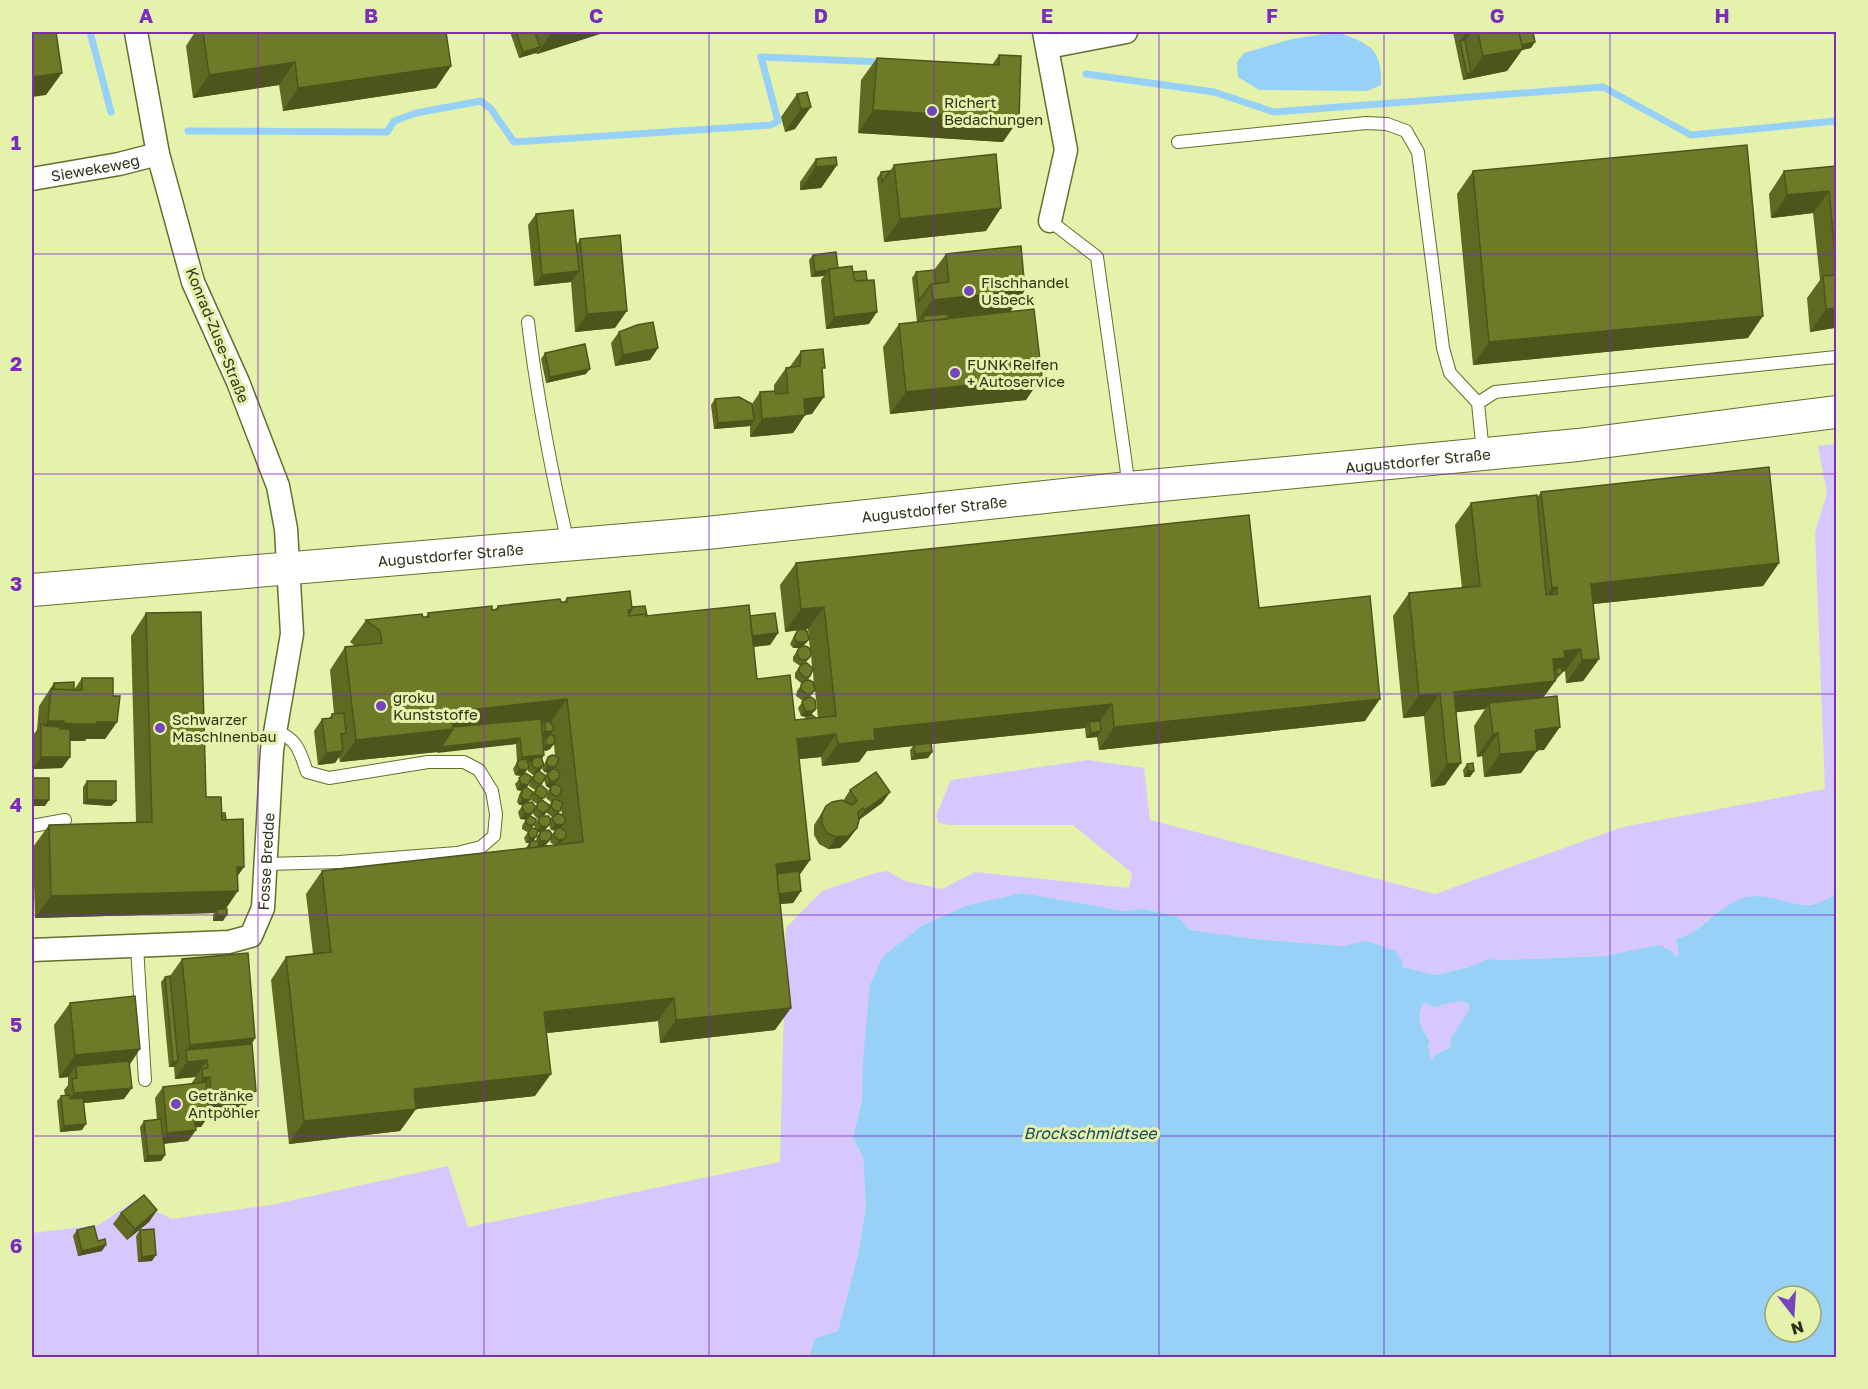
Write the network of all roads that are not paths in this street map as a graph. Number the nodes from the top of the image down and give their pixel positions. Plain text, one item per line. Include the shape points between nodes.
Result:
1 (136, 32) edge
2 (1126, 32) edge
3 (1046, 39) edge
4 (1178, 142) dead end
5 (158, 154) junction
6 (32, 179) edge
7 (1050, 221) joint
8 (528, 322) dead end
9 (1836, 357) edge
10 (1478, 403) junction
11 (1836, 412) edge
12 (1483, 454) junction
13 (1129, 488) junction
14 (568, 544) junction
15 (287, 567) junction
16 (32, 590) edge
17 (275, 732) junction
18 (65, 820) dead end
19 (32, 826) edge
20 (266, 864) junction
21 (137, 946) junction
22 (32, 950) edge
23 (145, 1080) dead end

1 - 5 street, Konrad-Zuse-Straße
2 - 3 street
3 - 7 street via 1066,150
4 - 10 lane via 1366,123 1387,124 1406,131 1418,152 1445,356 1450,373
5 - 6 street, Siewekeweg
5 - 15 street, Konrad-Zuse-Straße via 193,282 238,382 278,486 286,529
7 - 13 lane via 1097,257
8 - 14 lane via 538,398
9 - 10 lane via 1495,392
10 - 12 lane
11 - 12 main road, Augustdorfer Straße
12 - 13 main road, Augustdorfer Straße
13 - 14 main road, Augustdorfer Straße
14 - 15 main road, Augustdorfer Straße
15 - 16 main road, Augustdorfer Straße
15 - 17 street, Fosse Bredde via 292,634
17 - 20 street, Fosse Bredde
17 - 20 lane via 287,735 295,743 307,772 329,778 428,762 464,762 479,770 492,791 496,813 494,836 481,847 457,853
18 - 19 lane
20 - 21 street, Fosse Bredde via 263,908 251,936 229,942
21 - 22 street, Fosse Bredde
21 - 23 lane

